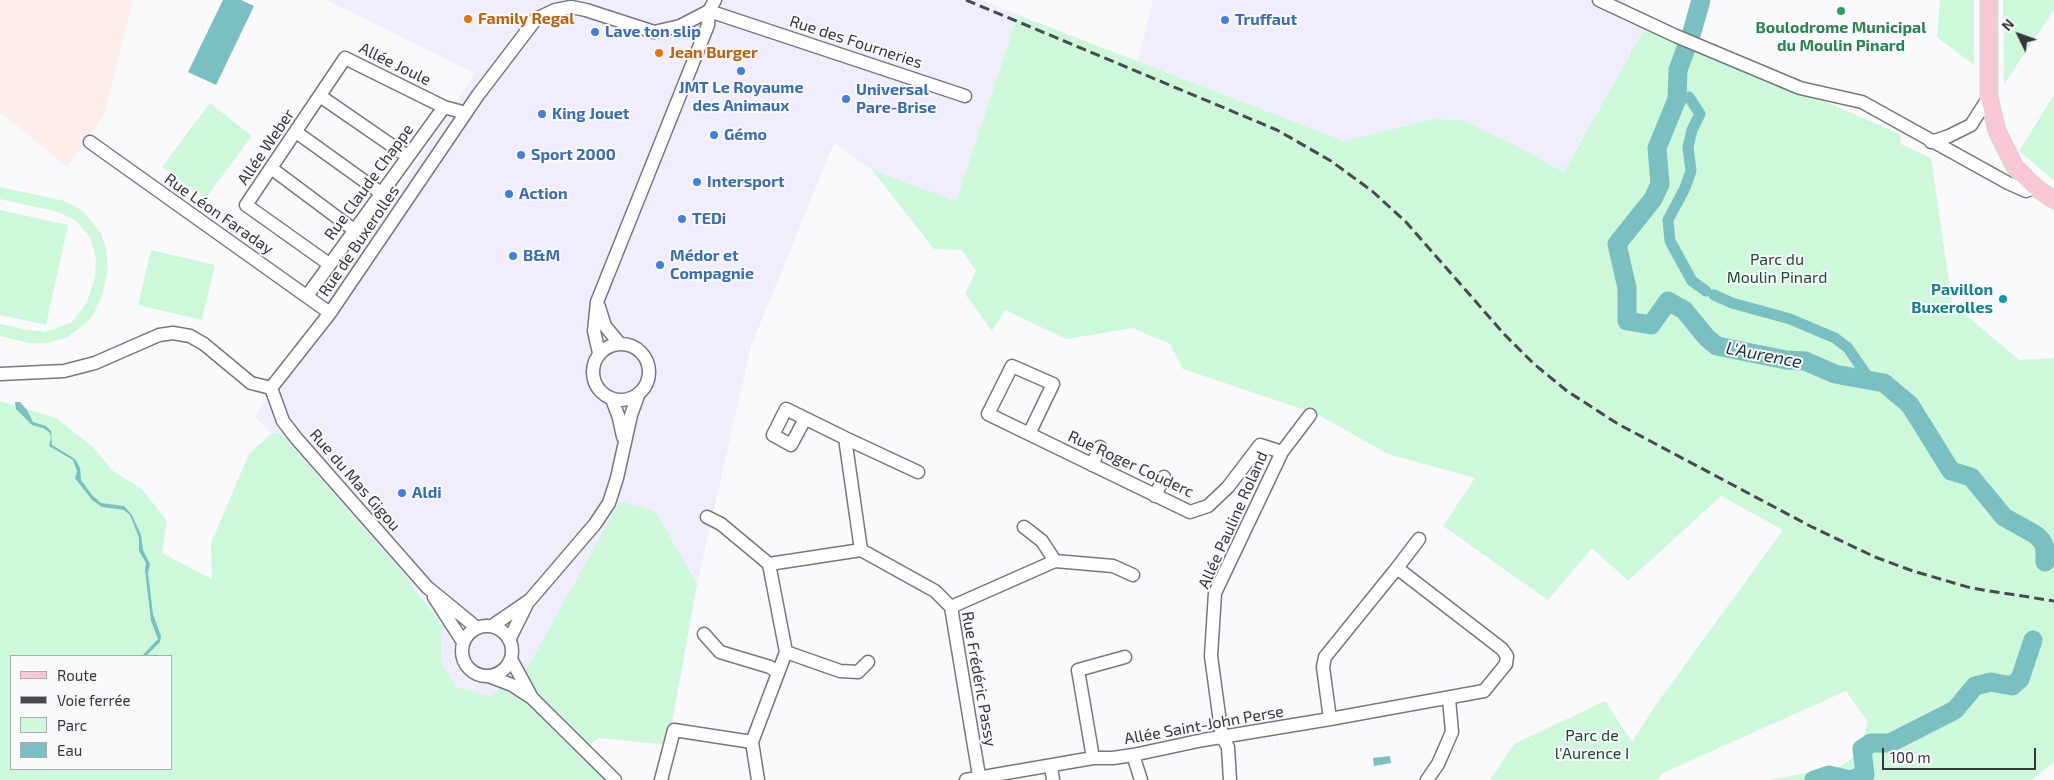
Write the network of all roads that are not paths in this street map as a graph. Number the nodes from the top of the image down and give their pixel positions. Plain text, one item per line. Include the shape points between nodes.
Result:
1 (1599, 0) edge
2 (1989, 0) edge
3 (712, 5) edge
4 (320, 96) junction
5 (965, 96) dead end
6 (1989, 97) junction
7 (444, 107) junction
8 (466, 113) junction
9 (296, 132) junction
10 (90, 142) dead end
11 (1931, 142) junction
12 (407, 156) junction
13 (271, 168) junction
14 (2035, 187) junction
15 (381, 193) junction
16 (2054, 200) edge
17 (354, 230) junction
18 (329, 264) junction
19 (307, 296) junction
20 (597, 302) junction
21 (330, 312) junction
22 (620, 344) junction
23 (599, 353) junction
24 (0, 374) edge
25 (271, 388) junction
26 (639, 394) junction
27 (612, 399) junction
28 (1310, 415) dead end
29 (805, 419) dead end
30 (1029, 434) junction
31 (846, 438) junction
32 (624, 442) junction
33 (1100, 447) dead end
34 (1282, 452) junction
35 (1092, 464) junction
36 (918, 472) dead end
37 (1164, 477) dead end
38 (1155, 496) junction
39 (707, 517) dead end
40 (1024, 527) dead end
41 (1419, 539) dead end
42 (861, 550) junction
43 (1055, 561) junction
44 (769, 564) junction
45 (1397, 568) junction
46 (1133, 575) dead end
47 (427, 587) junction
48 (530, 600) junction
49 (950, 607) junction
50 (492, 626) junction
51 (477, 628) junction
52 (704, 634) dead end
53 (509, 640) junction
54 (463, 642) junction
55 (786, 652) junction
56 (1125, 657) dead end
57 (511, 659) junction
58 (868, 662) dead end
59 (777, 672) junction
60 (491, 677) junction
61 (532, 698) junction
62 (1449, 699) junction
63 (1330, 719) junction
64 (1222, 737) junction
65 (752, 742) junction
66 (1133, 755) junction
67 (1093, 758) junction
68 (1051, 766) junction
69 (979, 776) junction
70 (616, 780) edge
71 (661, 780) edge
72 (758, 780) edge
73 (966, 780) edge
74 (1053, 780) edge
75 (1141, 780) edge
76 (1230, 780) edge
77 (1427, 780) edge

1 - 11 street via 1800,88 1862,102
2 - 6 main road
3 - 5 street, Rue des Fourneries
3 - 8 street, Rue de Buxerolles via 680,26 654,32 586,10 570,8 542,16 528,26
3 - 20 street via 708,24
4 - 7 street, Allée Joule via 346,58
4 - 9 street, Allée Weber
4 - 12 street
6 - 11 street via 1971,125
6 - 14 main road via 1997,132 2005,149 2015,167
7 - 8 street
7 - 12 street, Rue Claude Chappe
8 - 21 street, Rue de Buxerolles
9 - 13 street, Allée Weber
9 - 15 street
10 - 19 street, Rue Léon Faraday
11 - 14 street via 2008,183 2026,190
12 - 15 street, Rue Claude Chappe
13 - 17 street
13 - 18 street, Allée Weber via 246,205
14 - 16 main road
15 - 17 street, Rue Claude Chappe
17 - 18 street, Rue Claude Chappe
18 - 19 street, Rue Claude Chappe
19 - 21 street, Rue Léon Faraday
20 - 22 street via 605,326
20 - 23 street via 594,331
21 - 25 street, Rue de Buxerolles
22 - 23 street via 606,347
22 - 26 street via 633,346 646,359 648,378
23 - 27 street via 594,361 593,379 603,395
24 - 25 street via 64,371 96,363 159,335 173,333 190,336 251,383
25 - 47 street, Rue du Mas Gigou via 283,421 296,438
26 - 27 street via 631,399
26 - 32 street
27 - 32 street
28 - 34 street, Allée Pauline Roland
29 - 31 street
30 - 30 street, Rue Roger Couderc via 1053,384 1012,366 988,414
30 - 35 street, Rue Roger Couderc
31 - 36 street
31 - 42 street
32 - 48 street via 609,503
33 - 35 street
34 - 38 street, Rue Roger Couderc via 1260,445 1228,487 1208,506 1190,512
34 - 64 street, Allée Pauline Roland via 1215,593 1211,656
35 - 38 street, Rue Roger Couderc
37 - 38 street
39 - 44 street via 721,524
40 - 43 street via 1042,542
41 - 45 street
42 - 44 street
42 - 49 street, Rue Frédéric Passy via 935,591
43 - 46 street via 1113,566
43 - 49 street
44 - 55 street
45 - 62 street, Allée Saint-John Perse via 1507,656 1506,664 1484,691
45 - 63 street via 1325,657 1323,667
47 - 51 street, Rue du Mas Gigou
47 - 54 street, Rue du Mas Gigou
48 - 50 street
48 - 53 street
49 - 69 street, Rue Frédéric Passy
50 - 51 street
50 - 53 street
51 - 54 street
52 - 59 street via 720,652
53 - 57 street
54 - 60 street via 462,657 468,668 478,675
55 - 58 street via 840,671 858,672
55 - 59 street
56 - 67 street via 1078,670
57 - 60 street via 505,668
57 - 61 street
59 - 65 street
60 - 61 street
61 - 70 street
62 - 63 street, Allée Saint-John Perse
62 - 77 street via 1452,732
63 - 64 street, Allée Saint-John Perse
64 - 66 street, Allée Saint-John Perse
64 - 76 street, Allée Pauline Roland via 1228,747
65 - 71 street via 674,730
65 - 72 street
66 - 67 street, Allée Saint-John Perse
66 - 75 street
67 - 68 street, Allée Saint-John Perse
68 - 69 street, Allée Saint-John Perse
68 - 74 street
69 - 73 street, Allée Saint-John Perse

